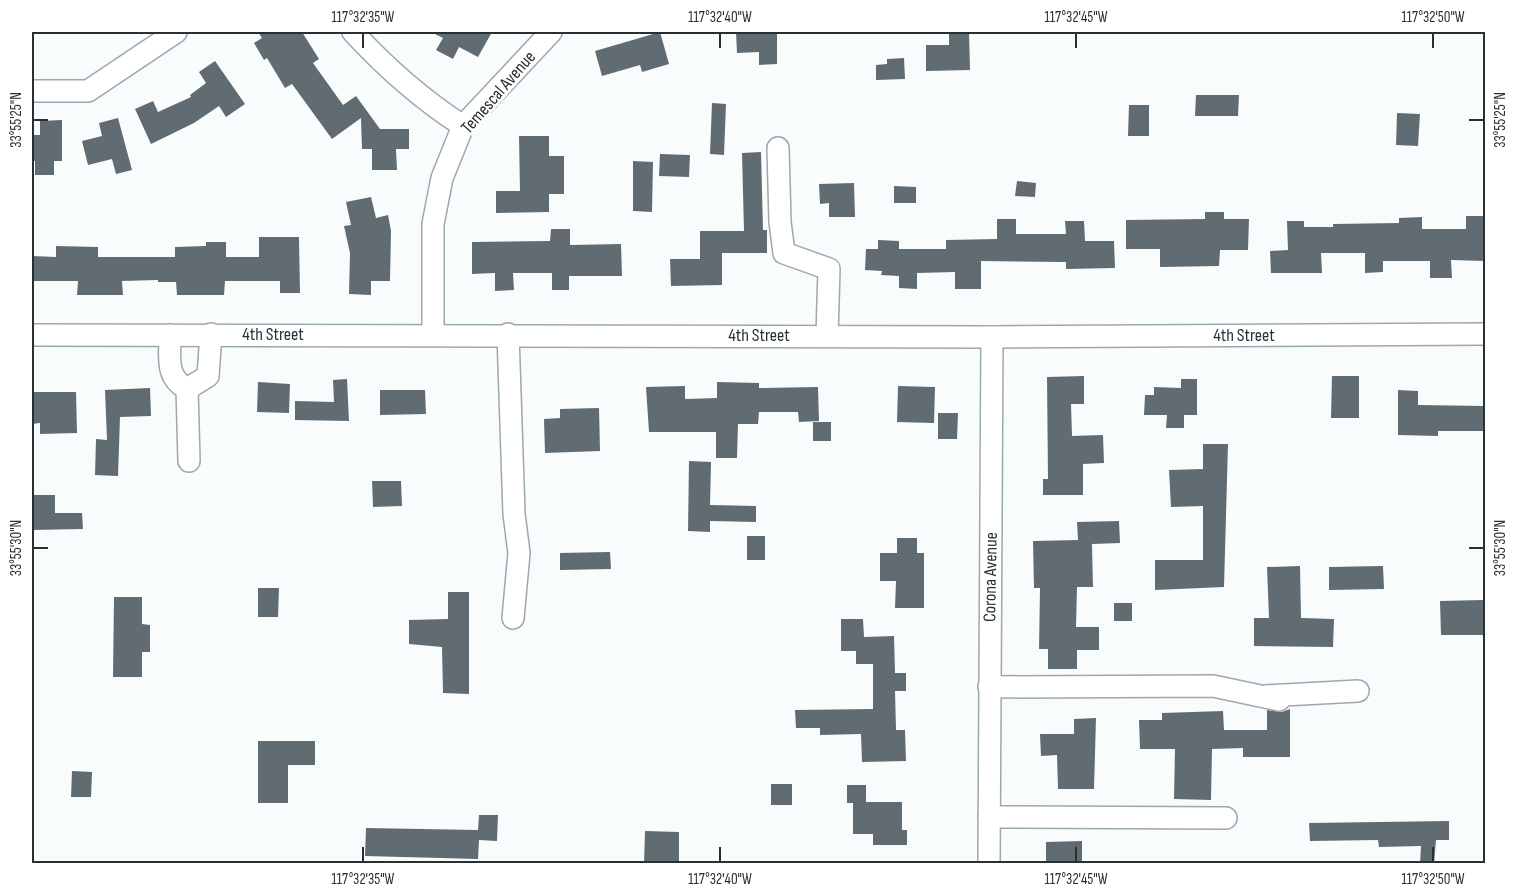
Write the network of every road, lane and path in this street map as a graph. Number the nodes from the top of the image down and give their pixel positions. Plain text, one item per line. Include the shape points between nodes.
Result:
1 (176, 32) edge
2 (353, 32) edge
3 (551, 32) edge
4 (32, 91) edge
5 (464, 126) junction
6 (778, 148) dead end
7 (211, 334) junction
8 (433, 334) junction
9 (508, 334) junction
10 (1485, 334) edge
11 (32, 335) edge
12 (170, 335) junction
13 (827, 336) junction
14 (992, 337) junction
15 (187, 389) junction
16 (189, 461) dead end
17 (513, 618) dead end
18 (988, 687) junction
19 (1358, 691) dead end
20 (989, 817) junction
21 (1226, 818) dead end
22 (989, 864) edge

1 - 4 street via 88,91
2 - 5 street via 386,68 428,103
3 - 5 street, Temescal Avenue
5 - 8 street, Temescal Avenue via 442,178 433,224
6 - 13 street via 784,253 829,269
7 - 8 street, 4th Street
7 - 12 street, 4th Street
7 - 15 street via 208,376
8 - 9 street, 4th Street
9 - 13 street, 4th Street
9 - 17 street via 514,514 519,553
10 - 14 street, 4th Street
11 - 12 street, 4th Street
12 - 15 street via 170,372 176,383
13 - 14 street, 4th Street
14 - 18 street, Corona Avenue
15 - 16 street
18 - 19 street via 1213,686 1270,698
18 - 20 street, Corona Avenue
20 - 21 street
20 - 22 street, Corona Avenue

